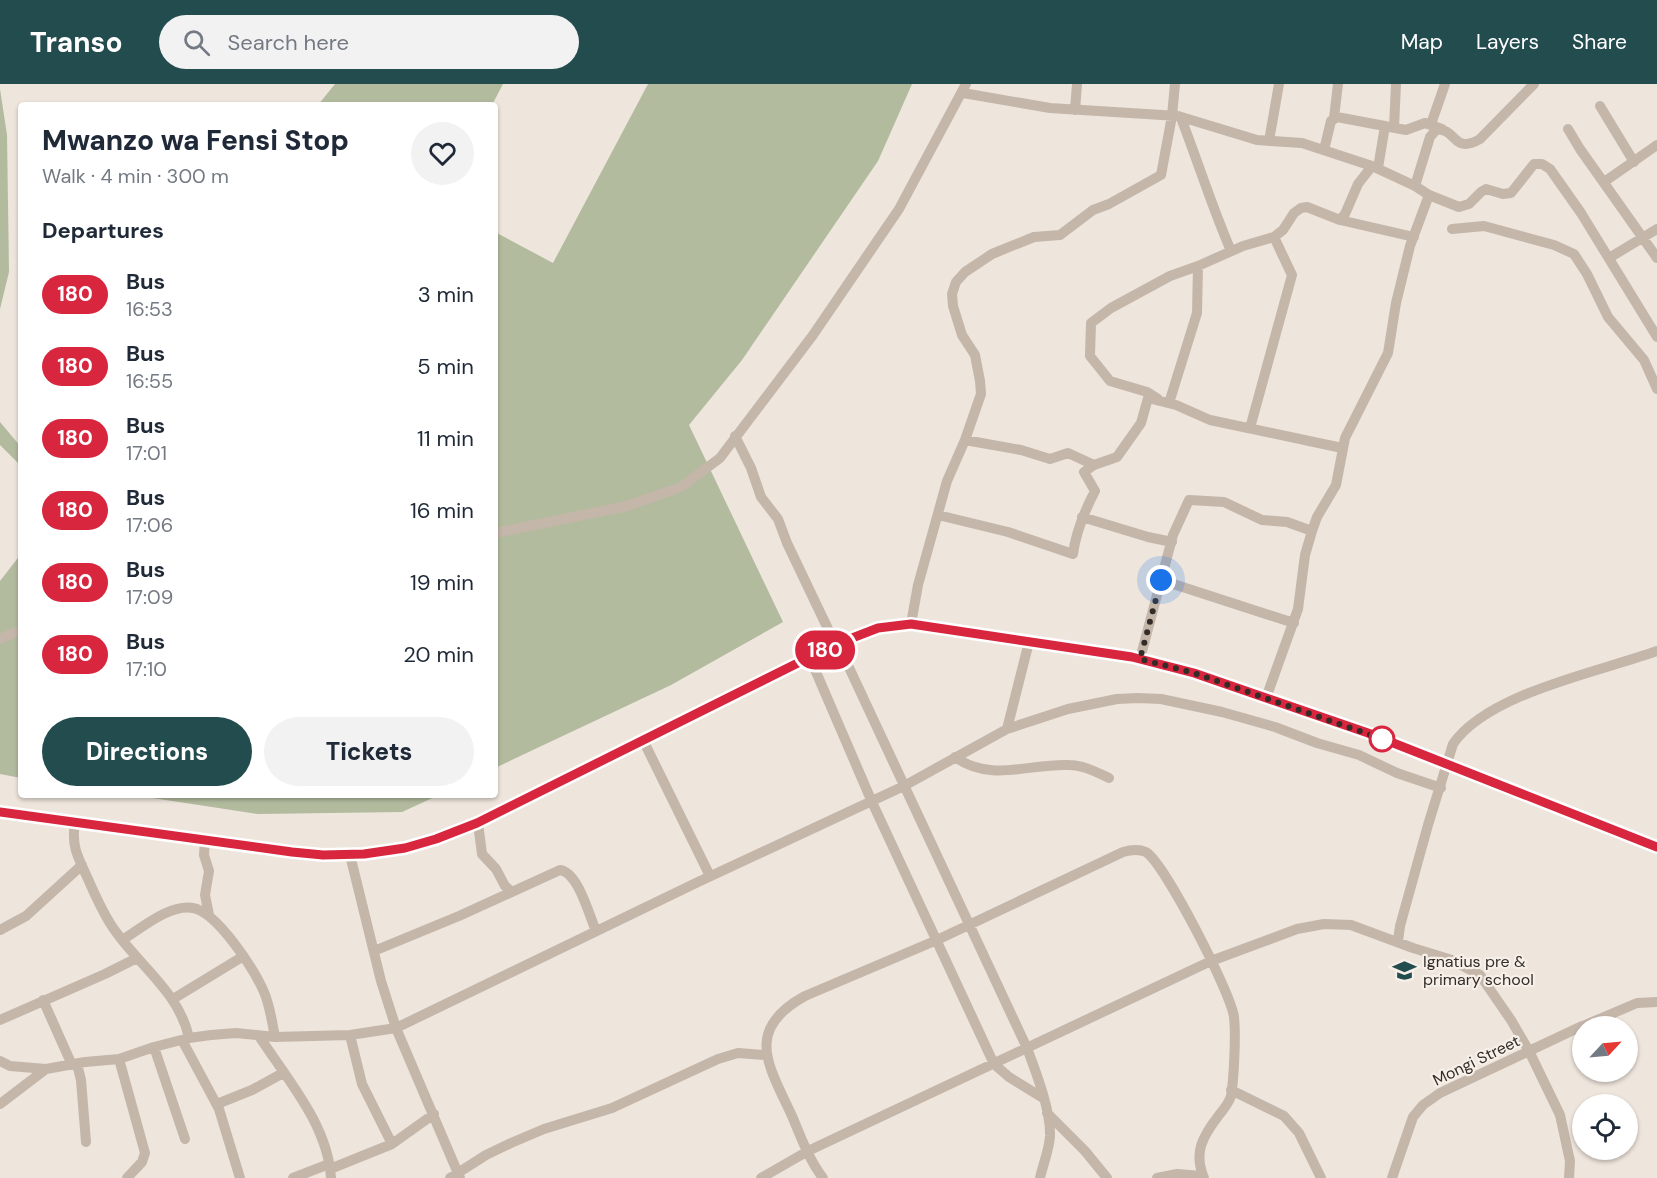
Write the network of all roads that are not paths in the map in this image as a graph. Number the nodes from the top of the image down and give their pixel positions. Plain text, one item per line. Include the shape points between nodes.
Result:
1 (1077, 84) edge
2 (1175, 84) edge
3 (1279, 84) edge
4 (1338, 84) edge
5 (1396, 84) edge
6 (1445, 84) edge
7 (1534, 84) edge
8 (965, 88) edge
9 (1600, 106) dead end
10 (1075, 110) junction
11 (1176, 117) junction
12 (1334, 118) junction
13 (1431, 123) junction
14 (1390, 127) junction
15 (1442, 129) junction
16 (1568, 129) dead end
17 (1269, 141) junction
18 (1657, 145) edge
19 (1324, 150) junction
20 (1634, 162) junction
21 (1375, 167) junction
22 (1604, 182) junction
23 (1415, 186) junction
24 (1429, 195) junction
25 (1340, 220) junction
26 (1452, 229) dead end
27 (1657, 229) edge
28 (1274, 237) junction
29 (1414, 237) junction
30 (1642, 238) junction
31 (1231, 251) junction
32 (1609, 258) junction
33 (1657, 258) edge
34 (1198, 266) junction
35 (1657, 337) edge
36 (1657, 389) edge
37 (1158, 399) junction
38 (1169, 403) junction
39 (1250, 428) junction
40 (735, 436) junction
41 (965, 440) junction
42 (1342, 448) junction
43 (1094, 465) junction
44 (938, 515) junction
45 (1082, 517) junction
46 (1312, 531) junction
47 (498, 532) edge
48 (1172, 542) junction
49 (1161, 580) junction
50 (1294, 622) junction
51 (911, 624) junction
52 (18, 631) edge
53 (0, 639) edge
54 (1029, 642) junction
55 (836, 645) junction
56 (1657, 651) edge
57 (810, 657) junction
58 (1140, 659) junction
59 (1266, 698) junction
60 (1008, 729) junction
61 (643, 741) junction
62 (956, 758) junction
63 (1447, 765) junction
64 (1109, 777) dead end
65 (904, 786) junction
66 (1441, 788) junction
67 (872, 802) junction
68 (0, 812) edge
69 (75, 822) junction
70 (477, 823) junction
71 (205, 840) junction
72 (1657, 847) edge
73 (350, 855) junction
74 (82, 865) junction
75 (710, 876) junction
76 (511, 891) junction
77 (209, 915) junction
78 (969, 924) junction
79 (0, 930) edge
80 (596, 932) junction
81 (122, 940) junction
82 (937, 940) junction
83 (1398, 942) junction
84 (374, 951) junction
85 (242, 957) junction
86 (137, 958) junction
87 (1211, 961) junction
88 (172, 999) junction
89 (43, 1000) junction
90 (1657, 1002) edge
91 (1606, 1016) edge
92 (0, 1020) edge
93 (396, 1028) junction
94 (1572, 1031) edge
95 (350, 1035) junction
96 (259, 1036) junction
97 (276, 1037) junction
98 (186, 1039) junction
99 (154, 1047) junction
100 (1028, 1048) junction
101 (1528, 1051) junction
102 (765, 1055) junction
103 (119, 1059) junction
104 (0, 1061) edge
105 (994, 1064) junction
106 (74, 1065) junction
107 (46, 1069) junction
108 (284, 1073) junction
109 (1231, 1090) junction
110 (1043, 1098) junction
111 (0, 1104) edge
112 (217, 1104) junction
113 (1047, 1113) junction
114 (434, 1114) junction
115 (185, 1139) dead end
116 (86, 1142) dead end
117 (392, 1144) junction
118 (808, 1151) junction
119 (330, 1170) edge
120 (456, 1176) edge
121 (1203, 1177) edge
122 (127, 1178) edge
123 (240, 1178) edge
124 (293, 1178) edge
125 (761, 1178) edge
126 (823, 1178) edge
127 (1040, 1178) edge
128 (1107, 1178) edge
129 (1156, 1178) edge
130 (1321, 1178) edge
131 (1392, 1178) edge
132 (1569, 1178) edge

1 - 10 street
2 - 11 street
3 - 17 street
4 - 12 street
5 - 14 street
6 - 13 street
7 - 15 street via 1472,143 1456,142
8 - 10 street via 1014,103
8 - 40 street via 899,209 813,334
9 - 20 street
10 - 11 street
11 - 17 street
11 - 31 street via 1204,177
11 - 41 street via 1161,175 1093,210 1060,235 1028,239 992,254 956,282 953,306 962,335 975,356 981,393
12 - 14 street
12 - 19 street
13 - 14 street via 1406,130
13 - 15 street
14 - 21 street
15 - 23 street via 1430,137
16 - 22 street
17 - 19 street via 1302,143
18 - 20 street
19 - 21 street
20 - 22 street
21 - 23 street
21 - 25 street via 1358,184
22 - 30 street
23 - 24 street
24 - 29 street
24 - 32 street via 1464,206 1486,189 1511,193 1534,164 1542,164 1550,169
25 - 28 street via 1301,208
25 - 29 street
26 - 36 street via 1484,226 1574,254 1608,317 1644,360
27 - 30 street
28 - 31 street
28 - 39 street via 1292,275
29 - 42 street via 1396,303 1388,353
30 - 32 street
30 - 33 street
31 - 34 street
32 - 35 street
34 - 37 street via 1170,276 1091,323 1090,356 1110,381
34 - 38 street via 1197,313
37 - 38 street
37 - 43 street via 1146,400 1141,423 1117,457
38 - 39 street via 1210,420
39 - 42 street
40 - 47 street via 720,458 681,487 627,507
40 - 55 street via 761,497 778,519
41 - 43 street via 1011,447 1050,459 1068,453
41 - 44 street
42 - 46 street via 1336,485
43 - 45 street via 1084,472 1095,491
44 - 45 street via 1008,532 1073,554
44 - 51 street
45 - 48 street
46 - 48 street via 1287,522 1262,520 1224,502 1189,500
46 - 50 street
48 - 49 street
49 - 50 street
49 - 58 street
50 - 59 street
51 - 54 street
51 - 55 street via 878,628
52 - 53 street
54 - 58 street
54 - 60 street
55 - 57 street
55 - 65 street
56 - 63 street via 1521,696 1483,715 1459,735
57 - 61 street
57 - 67 street
58 - 59 street
59 - 63 street
60 - 62 street
60 - 66 street via 1096,703 1161,699 1275,727
61 - 70 street
61 - 75 street
62 - 64 street via 992,770 1012,772 1067,765
62 - 65 street
63 - 66 street
63 - 72 street
65 - 67 street
65 - 78 street
66 - 83 street
67 - 75 street
67 - 82 street
68 - 69 street
69 - 71 street
69 - 74 street via 74,851
70 - 73 street via 405,848
70 - 76 street via 482,854
71 - 73 street
71 - 77 street
73 - 84 street
74 - 79 street via 26,916
74 - 81 street via 109,923
75 - 80 street
76 - 80 street via 549,873 565,870 579,889
76 - 84 street
77 - 81 street via 193,908 175,910
77 - 85 street via 222,926
78 - 82 street
78 - 87 street via 1123,852 1138,850 1145,852 1163,872
78 - 100 street
80 - 93 street
81 - 86 street
82 - 102 street via 790,1004 768,1032
82 - 105 street
83 - 87 street via 1351,925 1324,924 1297,929
83 - 101 street via 1452,960 1480,975
84 - 93 street
85 - 88 street
85 - 97 street via 264,991
86 - 88 street
86 - 89 street
87 - 100 street
87 - 109 street via 1234,1018
88 - 98 street via 184,1019
89 - 92 street
89 - 106 street
90 - 91 street, Mongi Street via 1637,1003
93 - 95 street
93 - 114 street
94 - 101 street, Mongi Street
95 - 97 street
95 - 117 street via 362,1084
96 - 97 street
96 - 98 street
96 - 108 street
98 - 99 street
98 - 112 street
99 - 103 street
99 - 115 street
100 - 105 street
100 - 110 street
101 - 131 street, Mongi Street via 1423,1105 1413,1117
101 - 132 street via 1560,1115 1570,1161
102 - 118 street
102 - 120 street via 738,1053 718,1059 612,1107 544,1129 486,1155
103 - 106 street
103 - 122 street via 144,1147 142,1162
104 - 107 street via 10,1066
105 - 110 street
105 - 118 street
106 - 107 street
106 - 116 street via 81,1080
107 - 111 street
108 - 112 street
108 - 119 street via 314,1121
109 - 121 street via 1226,1106 1201,1144 1198,1156
109 - 130 street via 1284,1116 1299,1133
110 - 113 street
112 - 123 street
113 - 127 street via 1050,1136
113 - 128 street
114 - 117 street
114 - 120 street
117 - 119 street
118 - 125 street
118 - 126 street
119 - 124 street
121 - 129 street via 1177,1174

